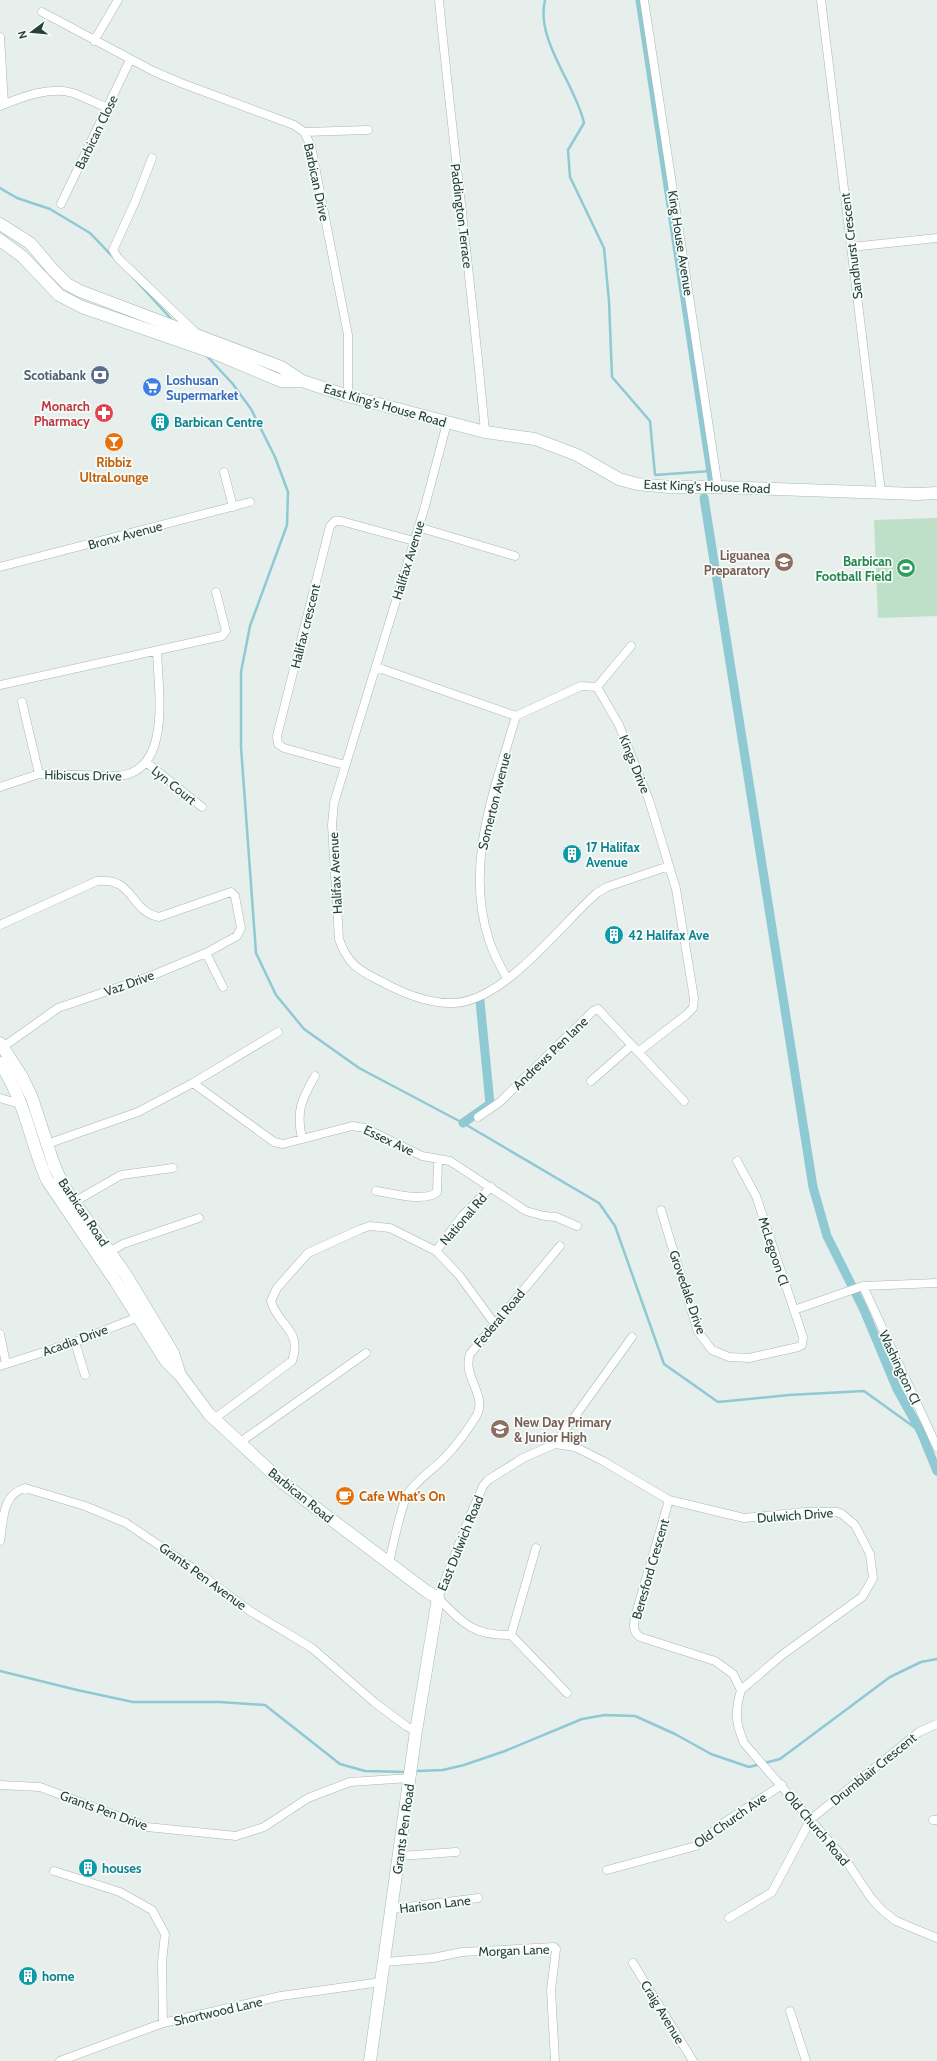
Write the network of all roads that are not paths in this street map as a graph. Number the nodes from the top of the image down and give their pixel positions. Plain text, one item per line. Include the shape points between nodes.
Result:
1 (118, 0) edge
2 (439, 0) edge
3 (644, 0) edge
4 (821, 0) edge
5 (42, 12) dead end
6 (0, 37) edge
7 (94, 41) junction
8 (130, 60) junction
9 (2, 105) edge
10 (107, 108) junction
11 (368, 130) dead end
12 (304, 132) junction
13 (152, 158) dead end
14 (61, 204) dead end
15 (0, 224) edge
16 (937, 238) edge
17 (0, 240) edge
18 (851, 247) junction
19 (195, 334) junction
20 (302, 382) junction
21 (348, 396) junction
22 (447, 423) junction
23 (485, 432) junction
24 (224, 472) dead end
25 (718, 487) junction
26 (881, 492) junction
27 (937, 493) edge
28 (250, 502) dead end
29 (233, 507) junction
30 (418, 527) junction
31 (414, 542) junction
32 (515, 556) dead end
33 (0, 568) edge
34 (216, 592) dead end
35 (631, 646) dead end
36 (157, 651) junction
37 (376, 667) junction
38 (0, 685) edge
39 (597, 687) junction
40 (22, 702) dead end
41 (516, 716) junction
42 (146, 762) junction
43 (345, 765) junction
44 (39, 774) junction
45 (0, 787) edge
46 (202, 807) dead end
47 (669, 866) junction
48 (0, 926) edge
49 (206, 953) junction
50 (506, 978) junction
51 (223, 987) dead end
52 (278, 1032) dead end
53 (1, 1045) edge
54 (631, 1046) junction
55 (638, 1052) junction
56 (0, 1063) edge
57 (315, 1076) dead end
58 (591, 1081) dead end
59 (193, 1083) junction
60 (0, 1098) edge
61 (684, 1101) dead end
62 (23, 1105) junction
63 (478, 1117) dead end
64 (302, 1139) junction
65 (47, 1144) junction
66 (438, 1160) junction
67 (737, 1161) dead end
68 (173, 1168) dead end
69 (490, 1187) junction
70 (376, 1191) dead end
71 (74, 1202) junction
72 (661, 1210) dead end
73 (199, 1218) dead end
74 (577, 1226) dead end
75 (560, 1246) dead end
76 (111, 1251) junction
77 (436, 1251) junction
78 (937, 1283) edge
79 (863, 1286) junction
80 (794, 1310) junction
81 (144, 1314) junction
82 (494, 1323) junction
83 (0, 1334) edge
84 (632, 1337) dead end
85 (75, 1342) junction
86 (802, 1345) joint
87 (366, 1353) dead end
88 (3, 1365) edge
89 (85, 1375) dead end
90 (214, 1419) junction
91 (239, 1443) junction
92 (555, 1444) junction
93 (937, 1447) edge
94 (669, 1500) junction
95 (0, 1541) edge
96 (536, 1548) dead end
97 (388, 1562) junction
98 (438, 1598) junction
99 (510, 1635) junction
100 (741, 1690) junction
101 (566, 1693) dead end
102 (937, 1724) edge
103 (416, 1730) junction
104 (410, 1778) junction
105 (0, 1785) edge
106 (782, 1785) junction
107 (811, 1819) junction
108 (456, 1852) dead end
109 (400, 1856) junction
110 (54, 1870) dead end
111 (607, 1870) dead end
112 (478, 1898) dead end
113 (392, 1909) junction
114 (729, 1918) dead end
115 (937, 1938) edge
116 (385, 1962) junction
117 (633, 1963) dead end
118 (381, 1982) junction
119 (790, 2011) dead end
120 (163, 2023) junction
121 (60, 2061) edge
122 (370, 2061) edge
123 (554, 2061) edge
124 (693, 2061) edge
125 (806, 2061) edge

1 - 7 street
2 - 23 street, Paddington Terrace via 463,236 473,297
3 - 25 street, King House Avenue
4 - 18 street, Sandhurst Crescent
5 - 7 street, Barbican Drive
6 - 9 street
7 - 8 street, Barbican Drive
8 - 10 street, Barbican Close
8 - 12 street, Barbican Drive via 181,83 294,125
9 - 10 street via 56,90 72,93
10 - 14 street, Barbican Close
11 - 12 street
12 - 21 street, Barbican Drive via 311,146 348,335
13 - 19 street via 112,250
15 - 19 main road, East King's House Road via 30,243 67,284 157,322
16 - 18 street
17 - 20 main road, East King's House Road via 23,256 59,295 71,302 212,352 281,381
18 - 26 street, Sandhurst Crescent
19 - 20 main road, East King's House Road via 281,367
20 - 21 main road, East King's House Road
21 - 22 main road, East King's House Road
22 - 23 main road, East King's House Road
22 - 30 street, Halifax Avenue
23 - 25 main road, East King's House Road via 535,439 577,455 625,481 670,487
24 - 29 street
25 - 26 main road, East King's House Road
26 - 27 main road, East King's House Road
28 - 29 street, Bronx Avenue
29 - 33 street, Bronx Avenue
30 - 31 street, Halifax Avenue
30 - 32 street
31 - 37 street, Halifax Avenue
31 - 43 street, Halifax crescent via 341,521 330,526 277,736 278,744 284,748
34 - 36 street via 226,631 222,636
35 - 39 street
36 - 38 street
36 - 42 street, Hibiscus Drive via 159,731 155,747
37 - 41 street via 487,708
37 - 43 street, Halifax Avenue
39 - 41 street via 581,686
39 - 47 street, Kings Drive via 619,725 640,775
40 - 44 street
41 - 50 street, Somerton Avenue via 484,827 480,857 479,891 484,921 489,940
42 - 44 street, Hibiscus Drive via 127,776
42 - 46 street, Lyn Court
43 - 50 street, Halifax Avenue via 334,803 332,825 339,939 344,954 357,969 413,997 438,1001 455,1003 474,998
44 - 45 street, Hibiscus Drive
47 - 50 street, Halifax Avenue via 607,887 597,893 519,970
47 - 55 street, Kings Drive via 676,889 687,950 694,998 693,1008
48 - 49 street, Vaz Drive via 98,880 120,883 143,909 150,915 159,917 229,891 233,892 236,896 241,928 236,936
49 - 51 street
49 - 53 street, Vaz Drive via 151,976 58,1008
52 - 59 street
53 - 65 main road, Barbican Road via 32,1098
54 - 55 street, Andrews Pen lane
54 - 58 street
54 - 63 street, Andrews Pen lane via 604,1013 598,1009 593,1011 500,1102
55 - 61 street, Andrews Pen lane
56 - 62 main road, Barbican Road
57 - 64 street via 304,1094 298,1115
59 - 64 street, Essex Ave via 274,1142 283,1144
59 - 65 street via 138,1112
60 - 62 street
62 - 81 main road, Barbican Road via 47,1180
64 - 66 street, Essex Ave via 358,1126 422,1156
65 - 71 main road, Barbican Road via 54,1165
66 - 69 street, Essex Ave via 450,1161
66 - 70 street via 437,1192 432,1197 422,1198
67 - 80 street, McLegoon Cl via 756,1196
68 - 71 street via 121,1175
69 - 74 street, Essex Ave via 526,1210 556,1217
69 - 77 street, National Rd via 463,1215
71 - 76 main road, Barbican Road
72 - 86 street, Grovedale Drive via 698,1332 712,1350 729,1357 749,1358
73 - 76 street via 123,1244
75 - 82 street, Federal Road
76 - 81 main road, Barbican Road
77 - 82 street via 459,1275
77 - 90 street via 390,1228 370,1226 308,1253 277,1288 272,1301 292,1333 295,1342 292,1361
78 - 79 street
79 - 80 street
79 - 93 street, Washington Cl
80 - 86 street, McLegoon Cl via 803,1337
81 - 85 street, Acadia Drive
81 - 90 main road, Barbican Road via 173,1353 180,1375
82 - 97 street, Federal Road via 477,1343 467,1361 479,1403 477,1414 448,1454 408,1494
83 - 88 street
84 - 92 street
85 - 88 street, Acadia Drive
85 - 89 street
87 - 91 street
90 - 91 main road, Barbican Road
91 - 97 main road, Barbican Road via 283,1483
92 - 94 street via 575,1447
92 - 98 street, East Dulwich Road via 523,1458 488,1480 470,1516
94 - 100 street, Beresford Crescent via 637,1610 634,1632 640,1637 715,1661 732,1674
94 - 100 street, Dulwich Drive via 744,1518 805,1512 837,1512 855,1525 870,1554 873,1578 862,1597 782,1655
95 - 103 street, Grants Pen Avenue via 4,1507 10,1496 25,1488 85,1506 126,1522 250,1611 312,1648 374,1702 406,1726
96 - 99 street
97 - 98 main road, Barbican Road
98 - 99 street via 475,1630
98 - 103 main road, Grants Pen Road
99 - 101 street
100 - 106 street, Old Church Road via 736,1708 744,1742
102 - 107 street, Drumblair Crescent via 919,1732
103 - 104 main road, Grants Pen Road
104 - 105 street, Grants Pen Drive via 350,1782 308,1798 264,1827 236,1836 148,1827 40,1787
104 - 109 main road, Grants Pen Road
106 - 107 street, Old Church Road
106 - 111 street, Old Church Ave via 722,1824 696,1846
107 - 114 street via 772,1892
107 - 115 street, Old Church Road via 847,1862 870,1898 883,1911 896,1921
108 - 109 street
109 - 113 main road, Grants Pen Road
110 - 120 street via 120,1892 152,1910 165,1934 162,1962
112 - 113 street, Harison Lane
113 - 116 main road, Grants Pen Road
116 - 118 main road, Grants Pen Road
116 - 123 street, Morgan Lane via 433,1958 462,1952 554,1947 556,1949 551,1990
117 - 124 street, Craig Avenue
118 - 120 street, Shortwood Lane via 281,1996
118 - 122 main road, Grants Pen Road
119 - 125 street
120 - 121 street, Shortwood Lane

